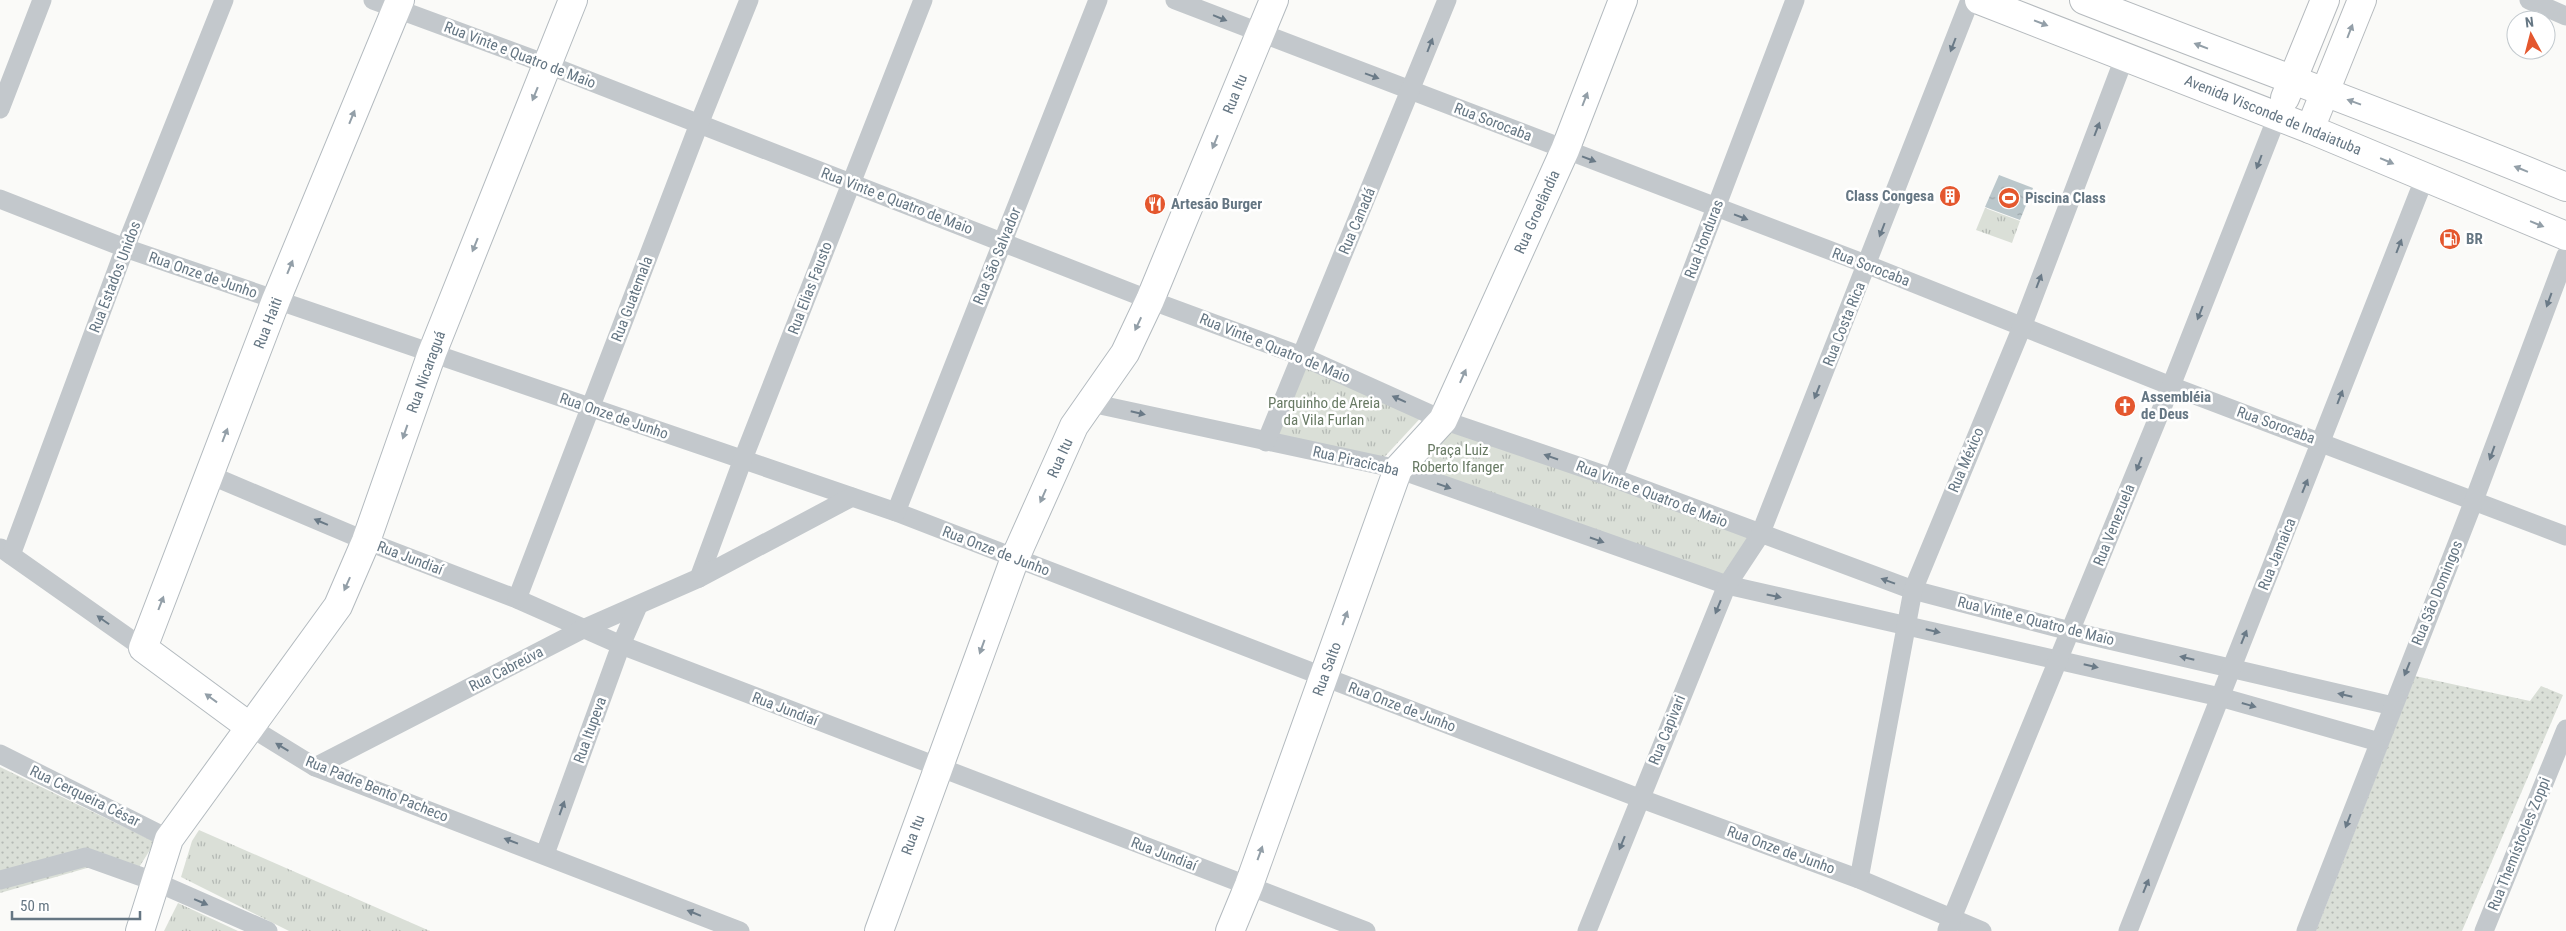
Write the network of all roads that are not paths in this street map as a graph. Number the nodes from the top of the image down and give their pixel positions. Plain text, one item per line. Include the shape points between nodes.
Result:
1 (42, 0) edge
2 (224, 0) edge
3 (573, 0) edge
4 (750, 0) edge
5 (923, 0) edge
6 (1098, 0) edge
7 (1175, 0) edge
8 (1274, 0) edge
9 (1448, 0) edge
10 (1623, 0) edge
11 (1795, 0) edge
12 (1970, 0) edge
13 (1979, 0) edge
14 (2084, 0) edge
15 (2325, 0) edge
16 (2362, 0) edge
17 (2529, 0) edge
18 (390, 3) edge
19 (2012, 6) edge
20 (2566, 16) edge
21 (1260, 34) junction
22 (2125, 56) junction
23 (546, 64) junction
24 (2293, 82) junction
25 (1412, 90) junction
26 (2325, 92) junction
27 (0, 109) edge
28 (2277, 117) junction
29 (699, 124) junction
30 (2310, 129) junction
31 (1566, 150) junction
32 (2426, 177) junction
33 (851, 183) junction
34 (2566, 186) edge
35 (0, 199) edge
36 (1716, 208) junction
37 (2566, 236) edge
38 (1002, 241) junction
39 (125, 248) junction
40 (2566, 255) edge
41 (1868, 265) junction
42 (276, 300) junction
43 (1150, 300) junction
44 (2022, 327) junction
45 (432, 353) junction
46 (1301, 356) junction
47 (2171, 386) junction
48 (1090, 403) junction
49 (590, 408) junction
50 (1442, 420) junction
51 (1266, 442) junction
52 (2322, 443) junction
53 (743, 459) junction
54 (1398, 469) junction
55 (210, 476) junction
56 (1613, 478) junction
57 (852, 497) junction
58 (2473, 503) junction
59 (896, 512) junction
60 (1760, 535) junction
61 (2566, 536) edge
62 (366, 541) junction
63 (5, 551) edge
64 (1015, 558) junction
65 (699, 578) junction
66 (1727, 586) junction
67 (1912, 590) junction
68 (517, 600) junction
69 (638, 606) junction
70 (1906, 625) junction
71 (583, 629) junction
72 (2070, 631) junction
73 (621, 645) junction
74 (143, 648) junction
75 (2059, 659) junction
76 (2232, 669) junction
77 (1324, 677) junction
78 (2220, 697) junction
79 (2392, 706) junction
80 (250, 727) junction
81 (2566, 729) edge
82 (2379, 742) junction
83 (0, 754) edge
84 (315, 767) junction
85 (937, 768) junction
86 (1640, 798) junction
87 (170, 839) junction
88 (546, 854) junction
89 (1859, 879) junction
90 (0, 880) edge
91 (156, 882) junction
92 (1248, 886) junction
93 (1948, 925) edge
94 (140, 931) edge
95 (268, 931) edge
96 (740, 931) edge
97 (879, 931) edge
98 (1230, 931) edge
99 (1366, 931) edge
100 (1587, 931) edge
101 (1982, 931) edge
102 (2128, 931) edge
103 (2306, 931) edge
104 (2484, 931) edge

1 - 27 street
2 - 39 street, Rua Estados Unidos
3 - 23 street, Rua Nicaraguá
4 - 29 street, Rua Guatemala
5 - 33 street, Rua Elias Fausto
6 - 38 street, Rua São Salvador
7 -> 21 street, Rua Sorocaba
8 - 21 street, Rua Itu
25 -> 9 street, Rua Canadá
31 -> 10 street, Rua Groelândia
11 - 36 street, Rua Honduras
12 -> 41 street, Rua Costa Rica
13 - 19 street, Avenida Visconde de Indaiatuba
24 -> 14 street
15 - 24 street
26 -> 16 street
17 - 20 street
18 - 23 street, Rua Vinte e Quatro de Maio
42 -> 18 street, Rua Haiti
19 -> 22 street, Avenida Visconde de Indaiatuba
21 -> 25 street, Rua Sorocaba
21 -> 43 street, Rua Itu
22 - 28 street, Avenida Visconde de Indaiatuba
44 -> 22 street, Rua México
23 - 29 street, Rua Vinte e Quatro de Maio
23 -> 45 street, Rua Nicaraguá
24 - 26 street
24 - 28 street
25 - 31 street, Rua Sorocaba
25 - 46 street, Rua Canadá
26 - 30 street
34 -> 26 street
28 - 30 street, Avenida Visconde de Indaiatuba
28 -> 47 street, Rua Venezuela
29 - 33 street, Rua Vinte e Quatro de Maio
29 - 49 street, Rua Guatemala
30 -> 32 street, Avenida Visconde de Indaiatuba
31 -> 36 street, Rua Sorocaba
50 -> 31 street, Rua Groelândia
32 -> 37 street, Avenida Visconde de Indaiatuba
52 -> 32 street, Rua Jamaica
33 - 38 street, Rua Vinte e Quatro de Maio
33 - 53 street, Rua Elias Fausto
35 - 39 street, Rua Onze de Junho
36 -> 41 street, Rua Sorocaba
36 - 56 street, Rua Honduras
38 - 43 street, Rua Vinte e Quatro de Maio
38 - 59 street, Rua São Salvador
39 - 42 street, Rua Onze de Junho
39 - 63 street, Rua Estados Unidos
40 -> 58 street, Rua São Domingos
41 - 44 street, Rua Sorocaba
41 -> 60 street, Rua Costa Rica
42 - 45 street, Rua Onze de Junho
55 -> 42 street, Rua Haiti
43 - 46 street, Rua Vinte e Quatro de Maio
43 -> 48 street, Rua Itu via 1125,353
44 - 47 street, Rua Sorocaba
44 - 67 street, Rua México
45 - 49 street, Rua Onze de Junho
45 -> 62 street, Rua Nicaraguá
50 -> 46 street, Rua Vinte e Quatro de Maio
46 - 51 street, Rua Canadá
47 - 52 street, Rua Sorocaba
47 -> 72 street, Rua Venezuela
48 -> 51 street, Rua Piracicaba
48 -> 64 street, Rua Itu via 1074,426
49 - 53 street, Rua Onze de Junho
49 - 68 street, Rua Guatemala
50 - 54 street, Rua Salto
56 -> 50 street, Rua Vinte e Quatro de Maio
51 - 54 street, Rua Piracicaba
52 - 58 street, Rua Sorocaba
76 -> 52 street, Rua Jamaica
53 - 57 street, Rua Onze de Junho
53 - 65 street, Rua Elias Fausto
54 -> 66 street, Rua Piracicaba
77 -> 54 street, Rua Salto
62 -> 55 street, Rua Jundiaí
74 -> 55 street, Rua Haiti
56 - 60 street, Rua Vinte e Quatro de Maio
57 - 59 street, Rua Onze de Junho
57 - 65 street, Rua Cabreúva
58 - 61 street, Rua Sorocaba
58 -> 79 street, Rua São Domingos
59 - 64 street, Rua Onze de Junho
60 - 66 street, Rua Capivari
67 -> 60 street, Rua Vinte e Quatro de Maio
62 - 68 street, Rua Jundiaí
62 -> 80 street, Rua Nicaraguá via 338,606
74 -> 63 street, Rua Padre Bento Pacheco
64 - 77 street, Rua Onze de Junho
64 -> 85 street, Rua Itu
65 - 69 street, Rua Cabreúva
66 -> 70 street, Rua Vinte e Quatro de Maio
66 -> 86 street, Rua Capivari
67 - 70 street, Rua México
67 - 72 street, Rua Vinte e Quatro de Maio
68 - 71 street, Rua Jundiaí
69 - 71 street, Rua Cabreúva
69 - 73 street, Rua Itupeva
70 -> 75 street, Rua Vinte e Quatro de Maio
70 - 89 street, Rua México
71 - 73 street, Rua Jundiaí
71 - 84 street, Rua Cabreúva
72 - 75 street, Rua Venezuela
76 -> 72 street, Rua Vinte e Quatro de Maio
73 - 85 street, Rua Jundiaí
88 -> 73 street, Rua Itupeva
80 -> 74 street, Rua Padre Bento Pacheco
75 -> 78 street, Rua Vinte e Quatro de Maio
75 - 93 street, Rua Venezuela
76 - 78 street, Rua Jamaica
79 -> 76 street, Rua Vinte e Quatro de Maio
77 - 86 street, Rua Onze de Junho
92 -> 77 street, Rua Salto
78 -> 82 street, Rua Vinte e Quatro de Maio
102 -> 78 street, Rua Jamaica
79 - 82 street, Rua São Domingos
84 -> 80 street, Rua Padre Bento Pacheco
80 - 87 street, Rua Nicaraguá
81 - 104 street, Rua Themístocles Zoppi
82 -> 103 street, Rua São Domingos
83 - 87 street, Rua Cerqueira César
88 -> 84 street, Rua Padre Bento Pacheco
85 - 92 street, Rua Jundiaí
85 - 97 street, Rua Itu
86 - 89 street, Rua Onze de Junho
86 -> 100 street, Rua Capivari
87 - 91 street, Rua Nicaraguá
96 -> 88 street, Rua Padre Bento Pacheco
89 - 93 street, Rua Onze de Junho
90 - 91 street via 86,857
91 - 94 street, Rua Nicaraguá
91 -> 95 street
92 - 98 street, Rua Salto
92 - 99 street, Rua Jundiaí
93 - 101 street, Rua Onze de Junho

